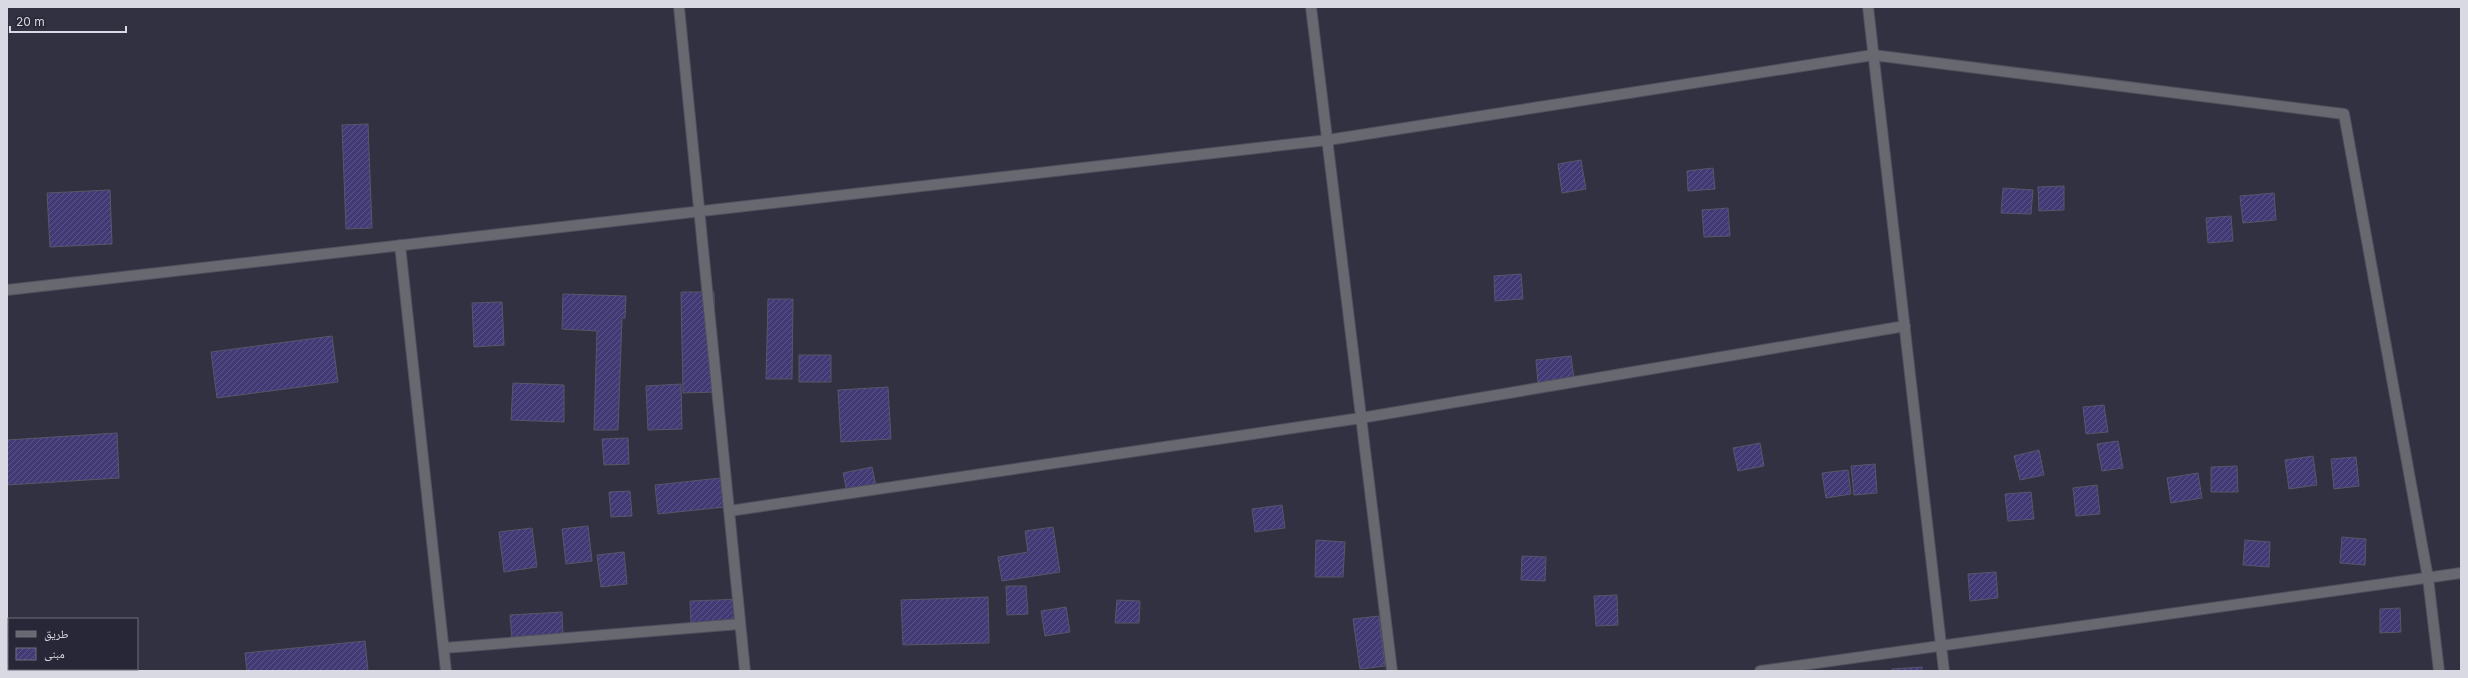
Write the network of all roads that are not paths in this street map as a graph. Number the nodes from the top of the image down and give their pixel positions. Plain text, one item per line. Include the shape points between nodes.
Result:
1 (679, 7) edge
2 (1311, 7) edge
3 (1868, 7) edge
4 (1874, 55) junction
5 (1328, 140) junction
6 (700, 211) junction
7 (400, 245) junction
8 (7, 290) edge
9 (1905, 326) junction
10 (1361, 418) junction
11 (729, 511) junction
12 (2461, 573) edge
13 (2428, 578) junction
14 (740, 624) junction
15 (1942, 646) junction
16 (444, 648) junction
17 (446, 671) edge
18 (745, 671) edge
19 (1392, 671) edge
20 (1760, 671) edge
21 (1944, 671) edge
22 (2438, 671) edge

1 - 6 street
2 - 5 street
3 - 4 street
4 - 5 street
4 - 9 street
4 - 13 street via 2344,114
5 - 6 street
5 - 10 street
6 - 7 street
6 - 11 street
7 - 8 street
7 - 16 street
9 - 10 street
9 - 15 street
10 - 11 street
10 - 19 street
11 - 14 street
12 - 13 street
13 - 15 street
13 - 22 street
14 - 16 street
14 - 18 street
15 - 20 street
15 - 21 street
16 - 17 street

